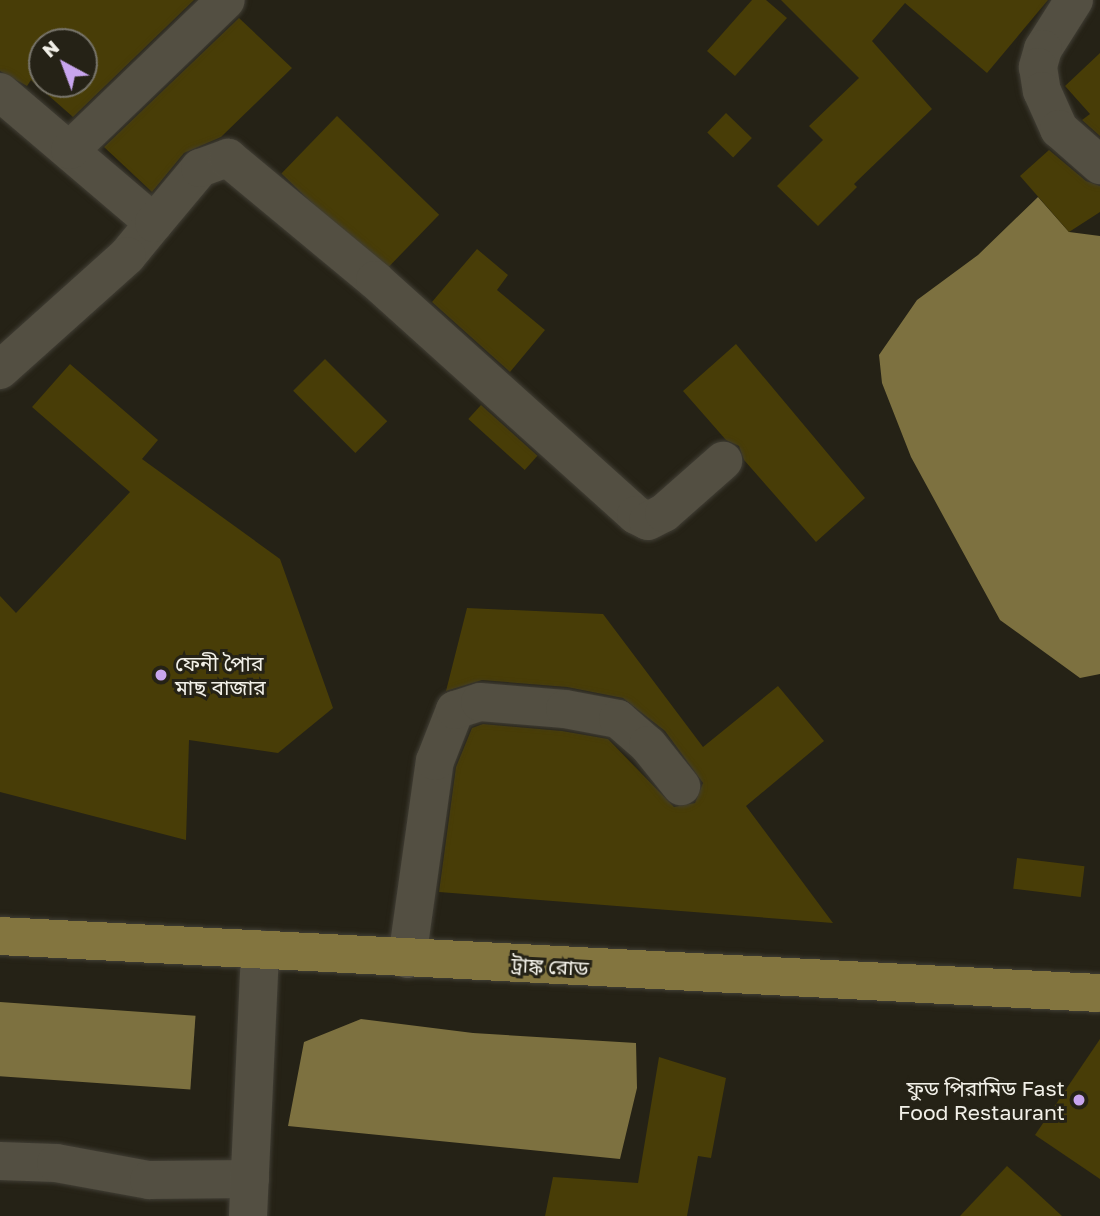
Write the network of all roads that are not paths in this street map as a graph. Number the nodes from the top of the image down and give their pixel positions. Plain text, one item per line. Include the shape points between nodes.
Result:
1 (226, 0) edge
2 (1074, 0) edge
3 (0, 92) edge
4 (70, 150) junction
5 (1100, 165) edge
6 (154, 223) junction
7 (0, 370) edge
8 (723, 461) dead end
9 (681, 786) dead end
10 (0, 936) edge
11 (260, 949) junction
12 (407, 958) junction
13 (1100, 993) edge
14 (0, 1161) edge
15 (250, 1179) junction
16 (248, 1216) edge

1 - 4 street
2 - 5 street via 1043,49 1038,67 1042,91 1059,129
3 - 4 street
4 - 6 street
6 - 7 street via 127,256
6 - 8 street via 200,168 228,158 375,280 636,515 648,521 663,513
9 - 12 street via 648,745 618,719 480,702 455,710 435,761
10 - 11 main road, ট্রাঙ্ক রোড
11 - 12 main road, ট্রাঙ্ক রোড
11 - 15 street
12 - 13 main road, ট্রাঙ্ক রোড
14 - 15 street via 56,1163 149,1180
15 - 16 street

